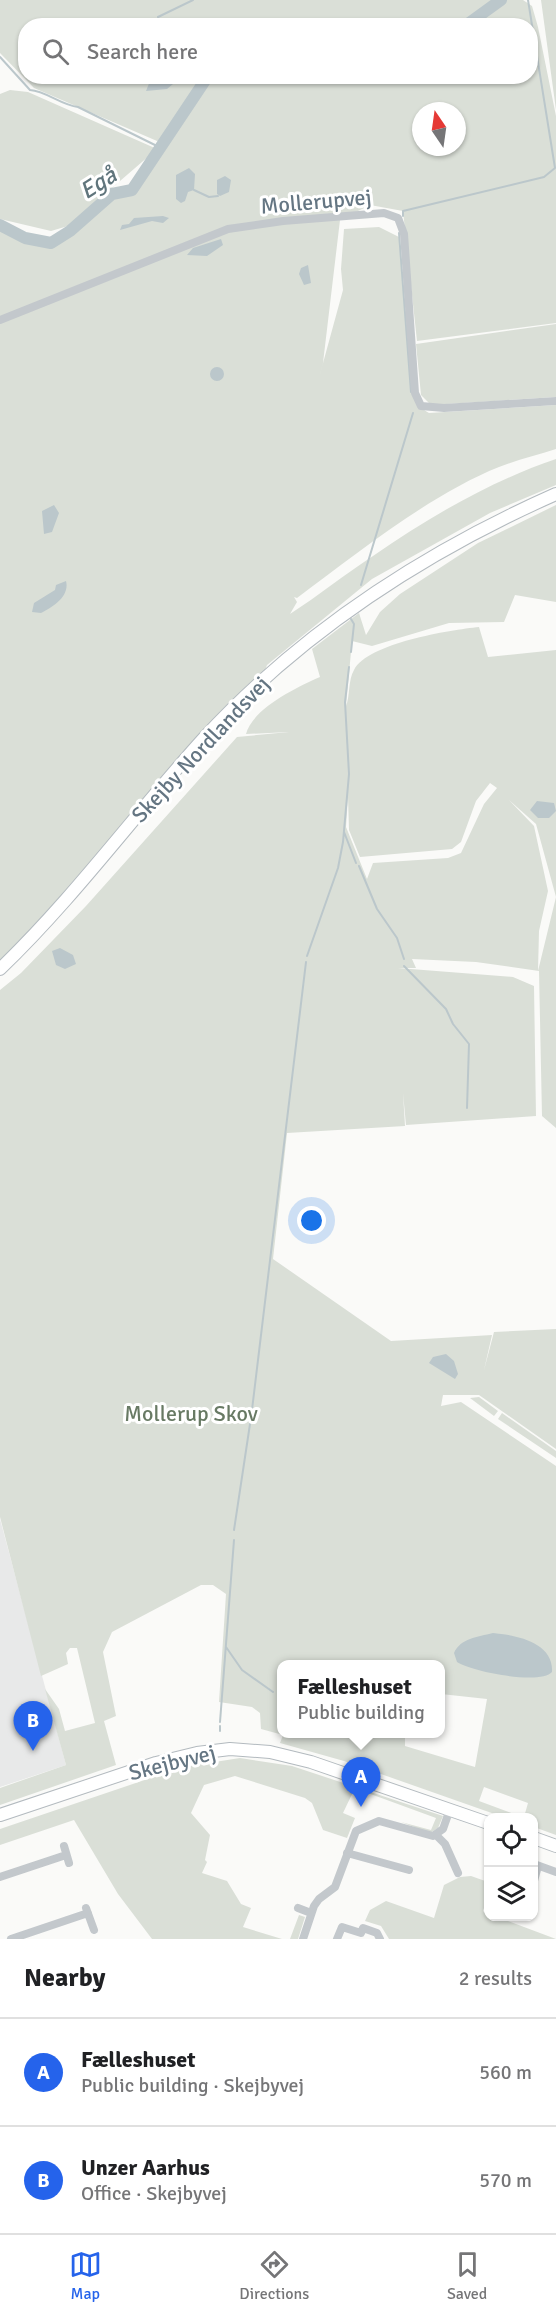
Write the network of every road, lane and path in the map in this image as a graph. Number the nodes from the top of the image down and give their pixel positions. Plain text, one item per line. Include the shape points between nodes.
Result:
1 (0, 320) edge
2 (556, 401) edge
3 (556, 494) edge
4 (0, 969) edge
5 (450, 1809) junction
6 (0, 1815) edge
7 (484, 1821) edge
8 (436, 1835) junction
9 (538, 1839) edge
10 (556, 1846) edge
11 (347, 1853) junction
12 (66, 1855) dead end
13 (538, 1866) edge
14 (409, 1870) dead end
15 (556, 1872) edge
16 (458, 1873) dead end
17 (0, 1877) edge
18 (298, 1908) dead end
19 (311, 1913) junction
20 (94, 1930) dead end
21 (306, 1938) edge
22 (11, 1939) edge
23 (337, 1939) edge
24 (380, 1939) edge

1 - 2 street, Mollerupvej via 228,229 283,220 384,213 398,218 404,234 415,393 421,406
3 - 4 street, Skejby Nordlandsvej via 449,547 387,584 273,671 205,738 63,905
5 - 6 street, Skejbyvej via 289,1756 230,1749 156,1763
5 - 7 street, Skejbyvej
5 - 8 street via 443,1829
8 - 11 street via 426,1836 376,1822 356,1831
8 - 16 street via 445,1844
9 - 10 street
11 - 14 street
11 - 19 street via 335,1887 319,1899
12 - 17 street
13 - 15 street
18 - 19 street
19 - 21 street
20 - 22 street via 87,1910
23 - 24 street via 342,1927 361,1933 363,1928 377,1933

